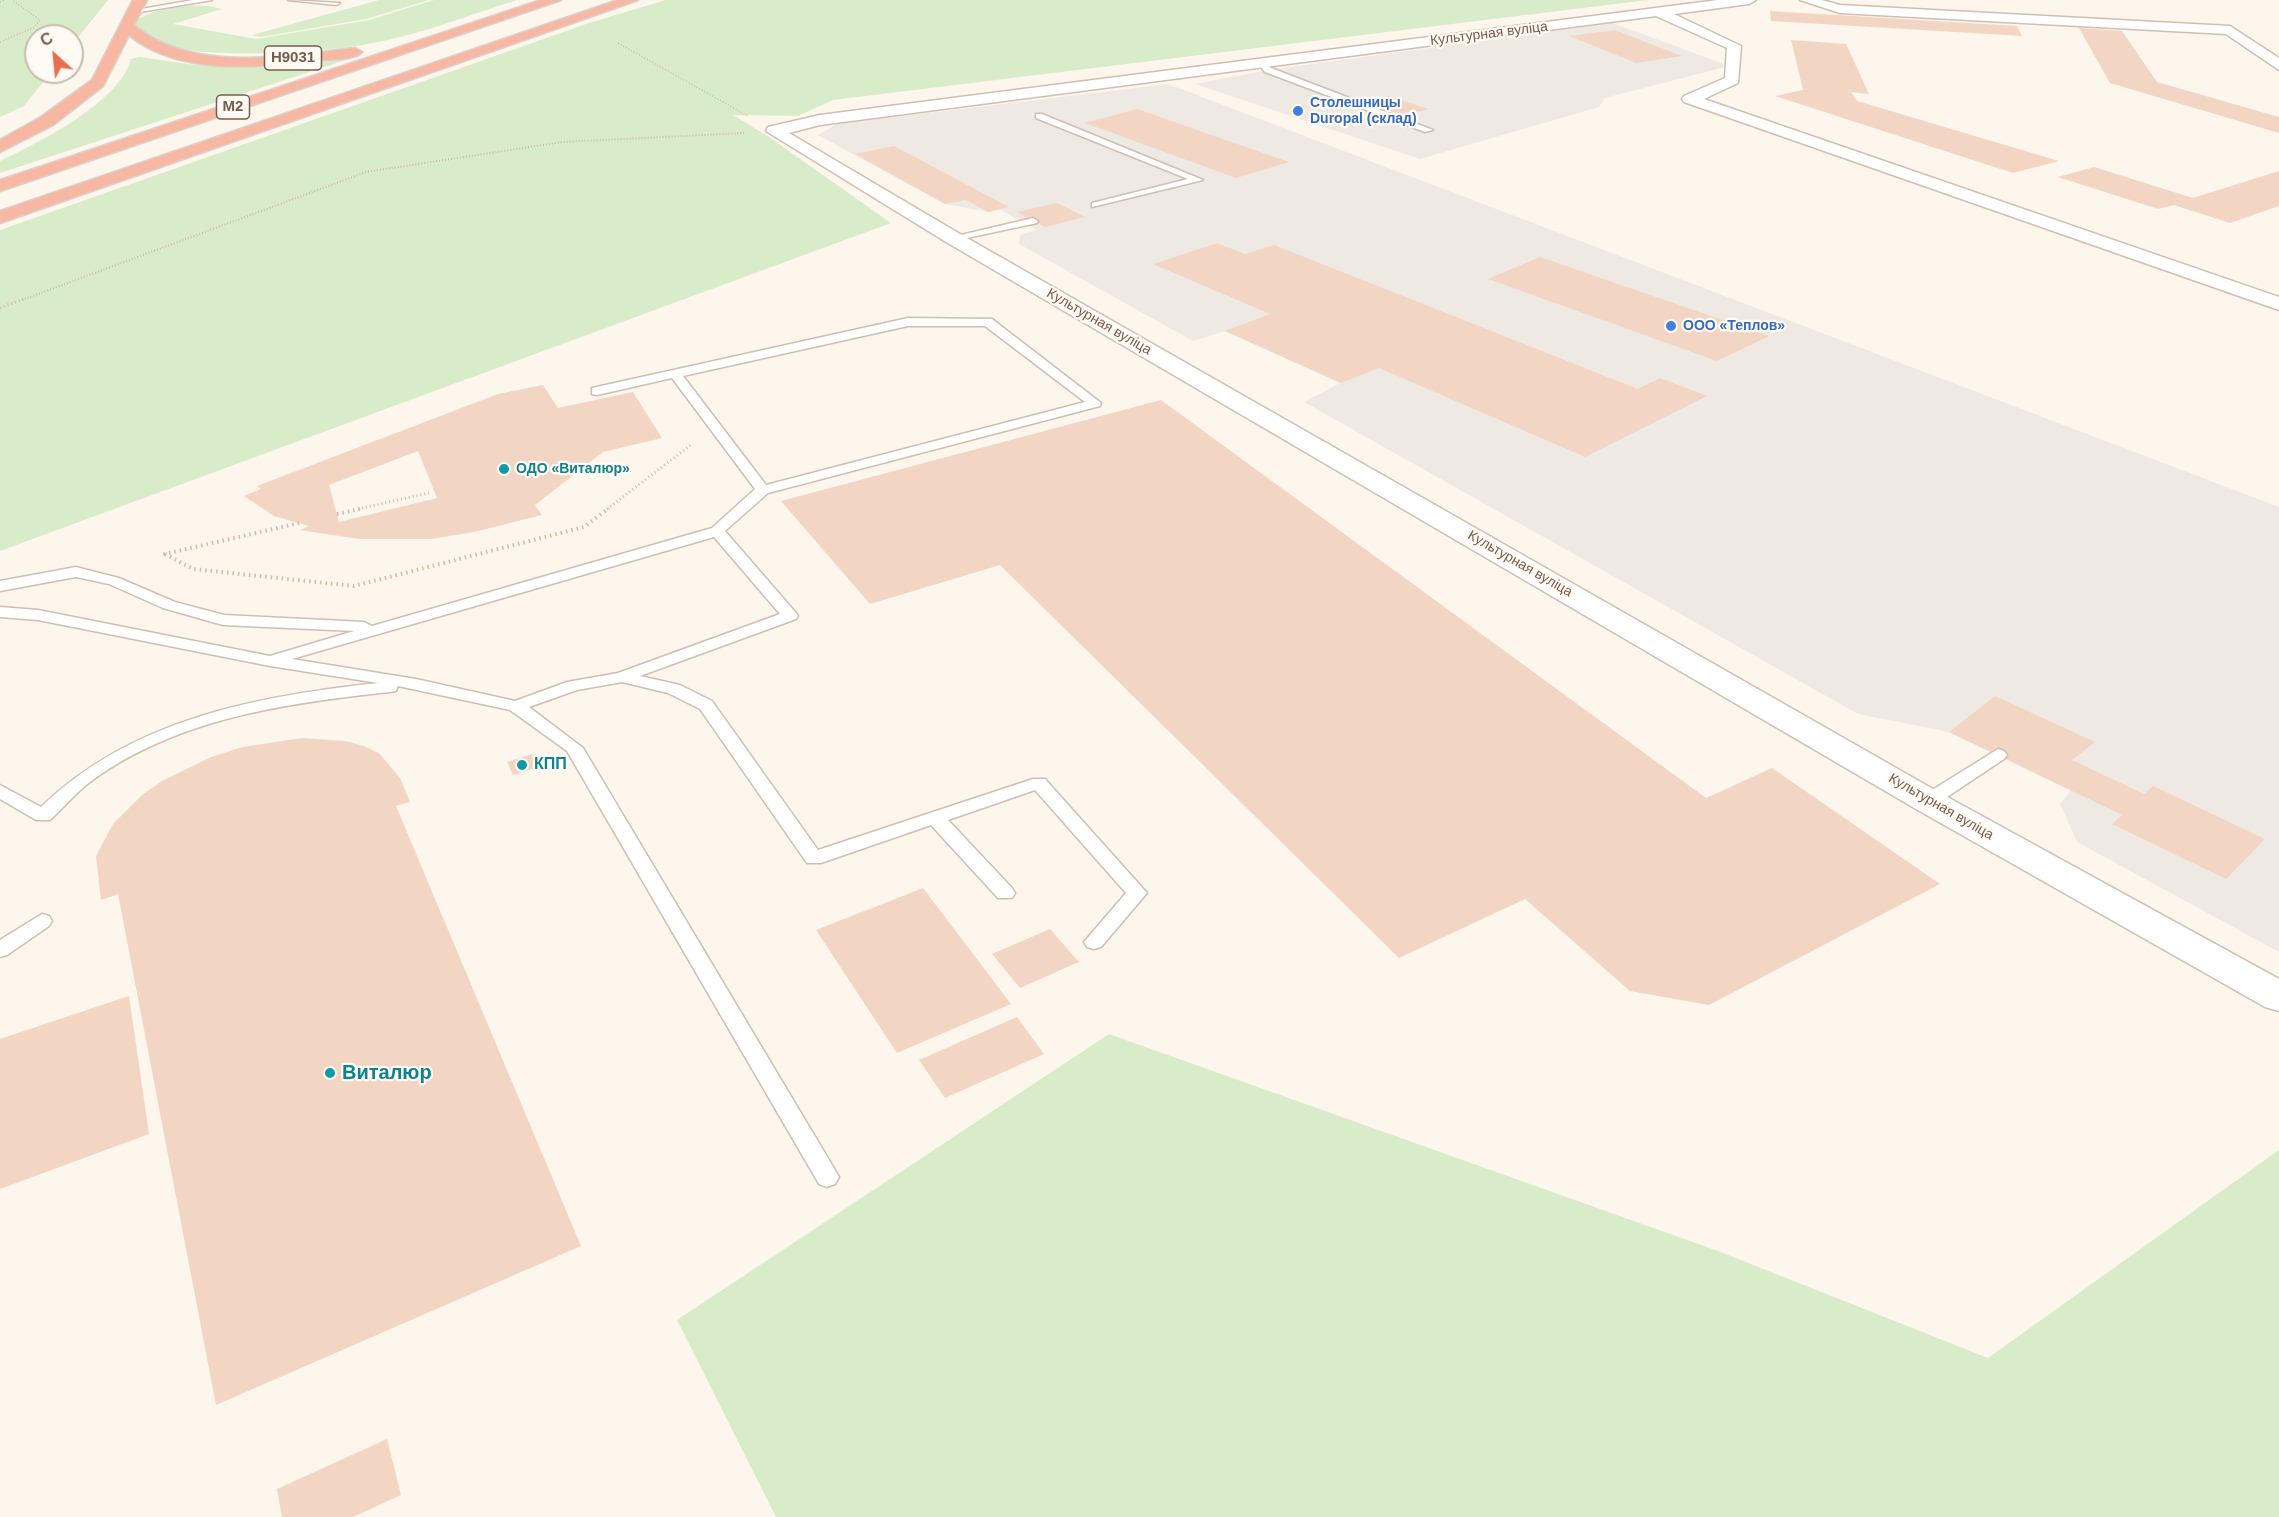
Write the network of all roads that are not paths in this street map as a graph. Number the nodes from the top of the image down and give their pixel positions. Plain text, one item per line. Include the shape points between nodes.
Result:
1 (208, 0) edge
2 (292, 0) edge
3 (554, 0) edge
4 (631, 0) edge
5 (649, 0) edge
6 (1749, 0) edge
7 (1807, 0) edge
8 (336, 3) dead end
9 (137, 5) edge
10 (1657, 12) junction
11 (126, 26) junction
12 (555, 27) junction
13 (466, 29) junction
14 (1262, 63) junction
15 (2279, 65) edge
16 (1039, 116) dead end
17 (1428, 130) dead end
18 (0, 147) edge
19 (0, 186) edge
20 (1096, 205) dead end
21 (0, 217) edge
22 (1033, 220) dead end
23 (953, 238) junction
24 (2279, 303) edge
25 (675, 374) junction
26 (597, 391) dead end
27 (763, 490) junction
28 (717, 531) junction
29 (0, 586) edge
30 (0, 612) edge
31 (380, 628) junction
32 (270, 661) junction
33 (622, 677) junction
34 (416, 684) junction
35 (516, 706) junction
36 (1998, 755) dead end
37 (0, 791) edge
38 (1928, 801) junction
39 (935, 818) junction
40 (1005, 893) dead end
41 (42, 921) dead end
42 (1094, 942) dead end
43 (0, 951) edge
44 (2279, 997) edge
45 (827, 1177) dead end

1 - 9 lane
2 - 8 lane
3 - 13 highway, М2
4 - 12 highway, М2
5 - 12 highway
6 - 10 street, Культурная вуліца
7 - 15 street via 1840,9 2230,30
9 - 11 highway
10 - 14 street, Культурная вуліца
10 - 24 street via 1734,46 1732,80 1690,99
11 - 13 highway, Н9031 via 153,45 174,52 247,60 378,49
11 - 18 highway via 98,83 47,121
12 - 21 highway, М2
13 - 19 highway, М2
14 - 17 lane via 1268,70
14 - 23 street, Культурная вуліца via 820,120 774,131
16 - 20 lane via 1198,180
22 - 23 lane
23 - 38 street, Культурная вуліца
25 - 26 lane
25 - 27 lane
25 - 27 lane via 908,322 988,322 1095,403
27 - 28 lane
28 - 31 lane
28 - 33 lane via 790,616
29 - 31 lane via 76,572 114,581 169,604 223,620
30 - 32 lane via 38,615
31 - 32 lane
32 - 34 lane
33 - 35 lane via 573,686
33 - 39 lane via 674,689 706,705 814,858
34 - 35 lane
34 - 37 lane via 269,702 210,716 136,746 82,780 43,816
35 - 45 lane via 574,748
36 - 38 lane
38 - 44 street, Культурная вуліца
39 - 40 lane
39 - 42 lane via 1039,783 1137,893
41 - 43 lane

